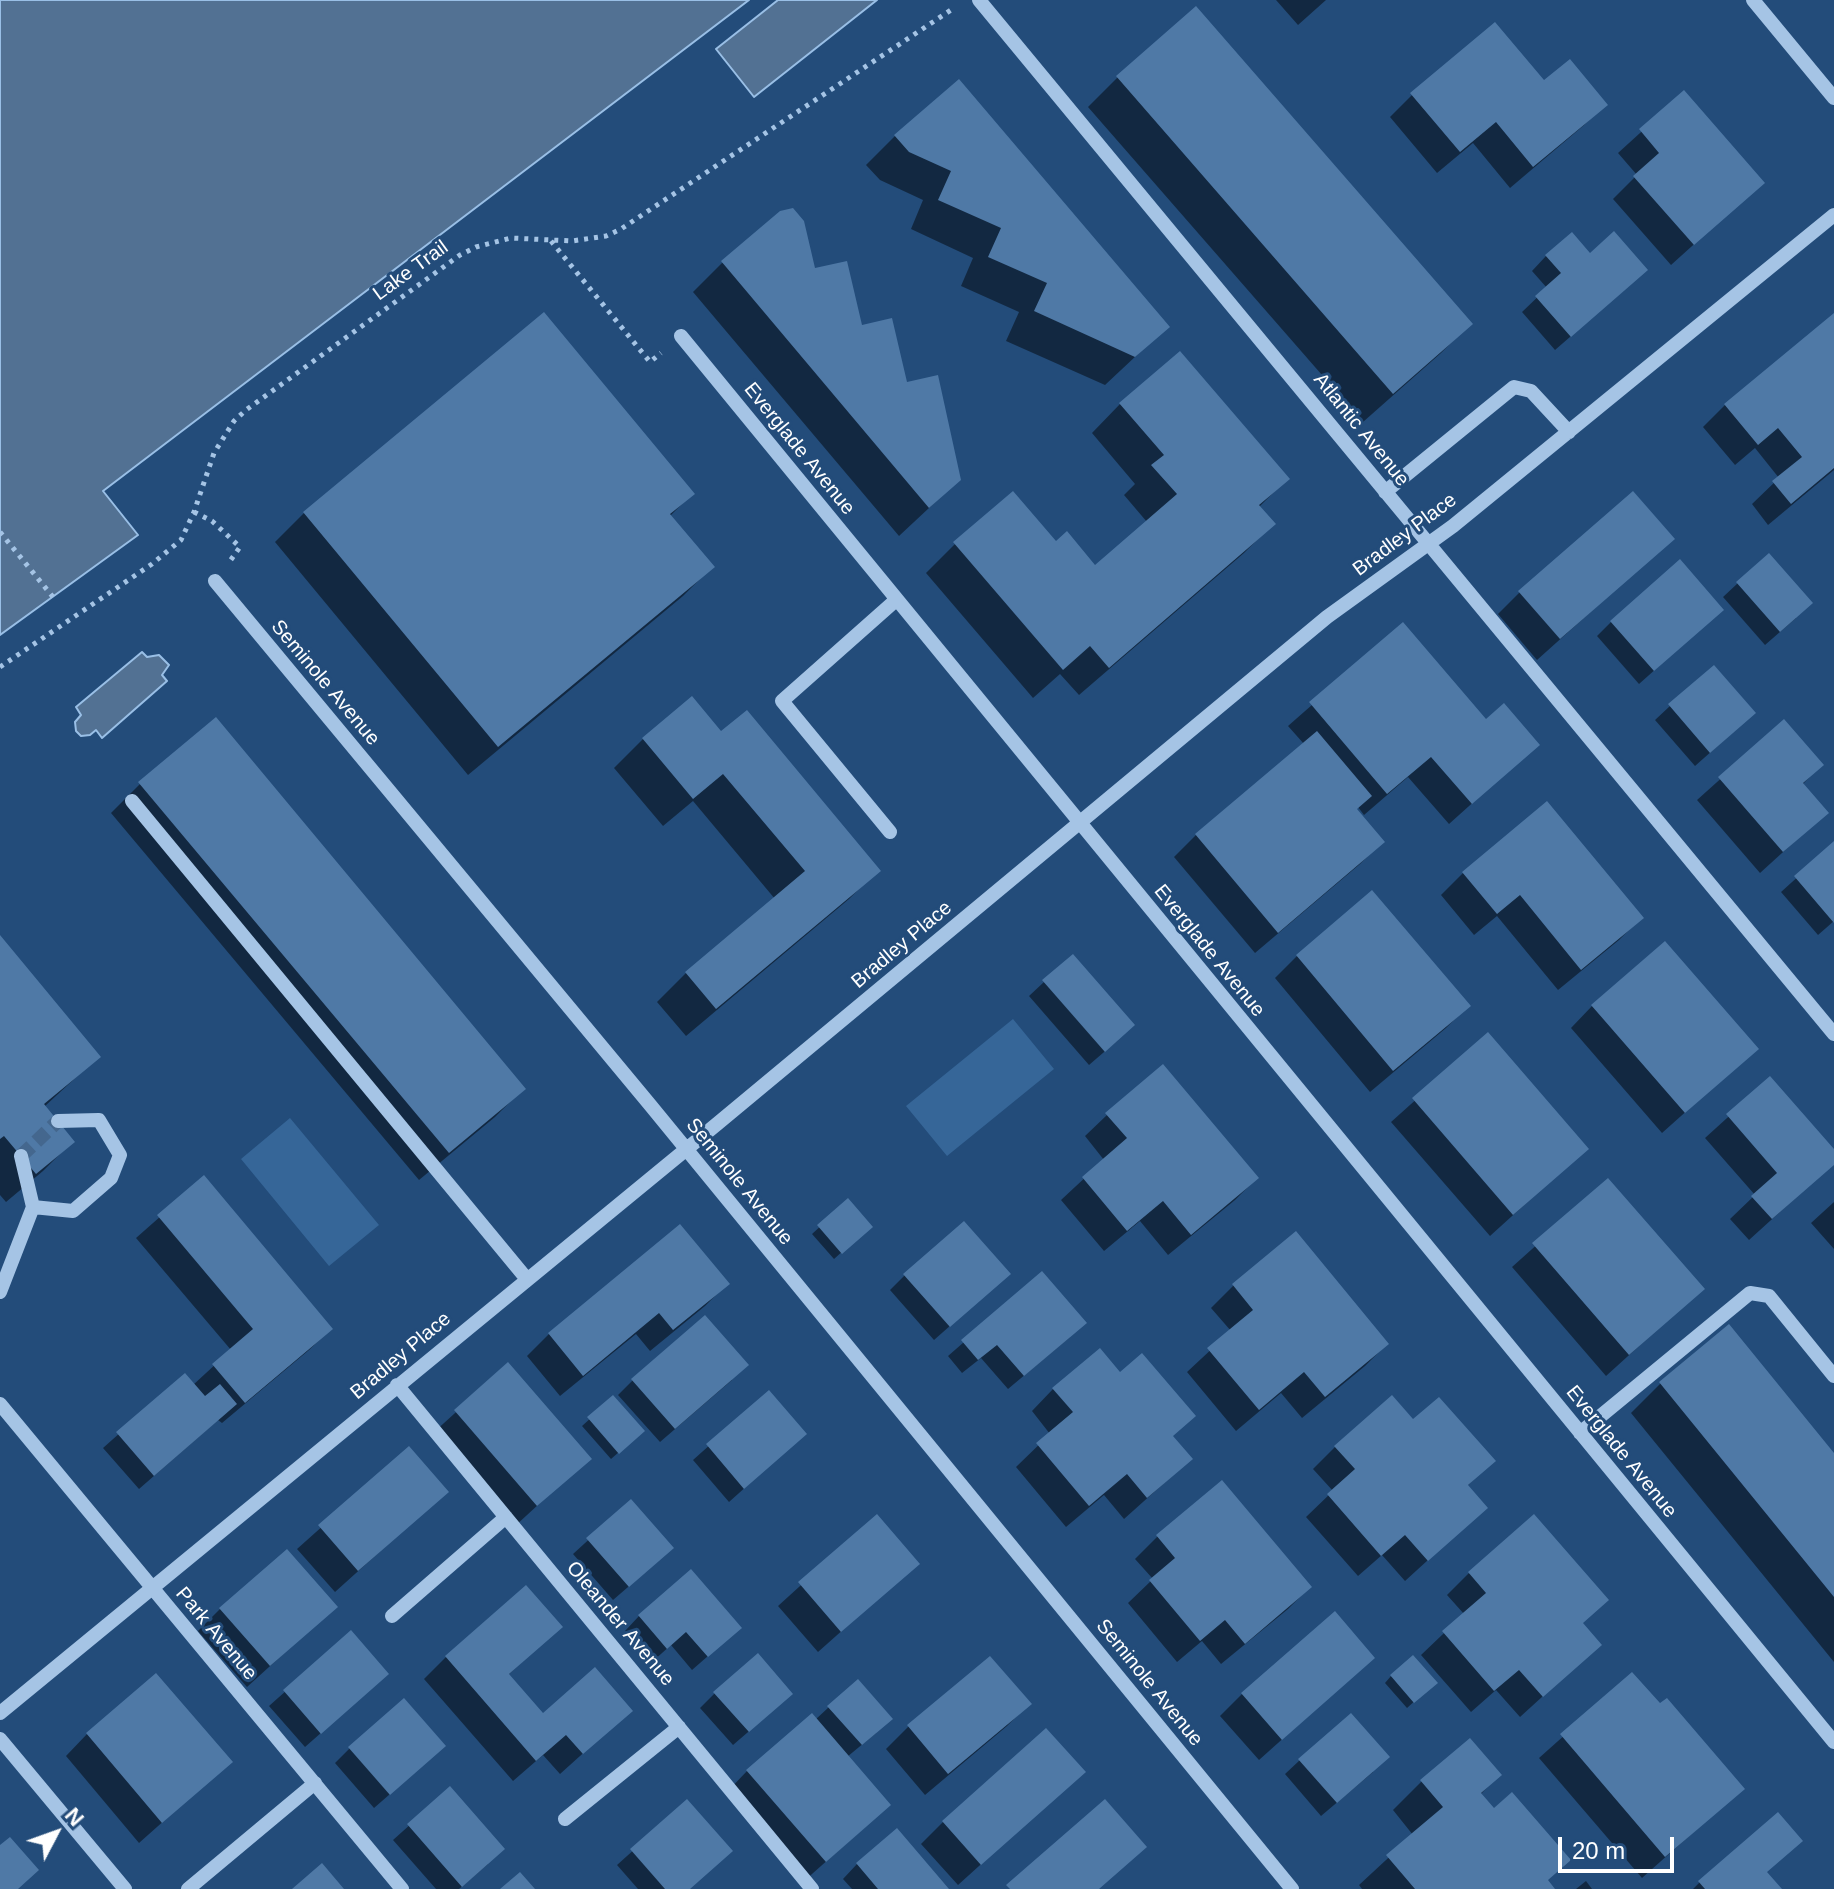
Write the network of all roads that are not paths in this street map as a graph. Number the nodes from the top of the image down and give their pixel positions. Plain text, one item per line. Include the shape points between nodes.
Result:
1 (979, 0) edge
2 (1753, 0) edge
3 (1834, 98) edge
4 (1834, 215) edge
5 (681, 336) road end
6 (1569, 432) junction
7 (1385, 492) junction
8 (1428, 544) junction
9 (215, 581) road end
10 (896, 600) junction
11 (132, 801) dead end
12 (1079, 824) junction
13 (890, 832) dead end
14 (1834, 1034) edge
15 (58, 1121) tunnel mouth
16 (686, 1149) junction
17 (21, 1156) dead end
18 (33, 1207) junction
19 (526, 1278) junction
20 (0, 1292) edge
21 (1834, 1376) edge
22 (397, 1385) junction
23 (0, 1404) edge
24 (1580, 1433) junction
25 (506, 1517) junction
26 (152, 1588) junction
27 (392, 1616) dead end
28 (0, 1713) edge
29 (679, 1727) junction
30 (0, 1739) edge
31 (1834, 1742) edge
32 (315, 1783) junction
33 (565, 1819) dead end
34 (125, 1889) edge
35 (188, 1889) edge
36 (402, 1889) edge
37 (812, 1889) edge
38 (1292, 1889) edge

1 - 7 street, Atlantic Avenue
2 - 3 street
4 - 6 street, Bradley Place
5 - 10 street, Everglade Avenue
6 - 7 street via 1531,391 1514,387
6 - 8 street, Bradley Place
7 - 8 street, Atlantic Avenue
8 - 12 street, Bradley Place via 1327,617
8 - 14 street, Atlantic Avenue
9 - 16 street, Seminole Avenue
10 - 12 street, Everglade Avenue
10 - 13 street via 782,701
11 - 19 street
12 - 16 street, Bradley Place
12 - 24 street, Everglade Avenue
15 - 18 street via 99,1120 120,1155 111,1178 73,1211
16 - 19 street, Bradley Place
16 - 38 street, Seminole Avenue
17 - 18 street
18 - 20 street
19 - 22 street, Bradley Place
21 - 24 street via 1769,1296 1750,1293
22 - 25 street, Oleander Avenue
22 - 26 street, Bradley Place
23 - 26 street, Park Avenue
24 - 31 street, Everglade Avenue
25 - 27 street
25 - 29 street, Oleander Avenue
26 - 28 street, Bradley Place
26 - 32 street, Park Avenue
29 - 33 street
29 - 37 street, Oleander Avenue
30 - 34 street
32 - 35 street
32 - 36 street, Park Avenue

